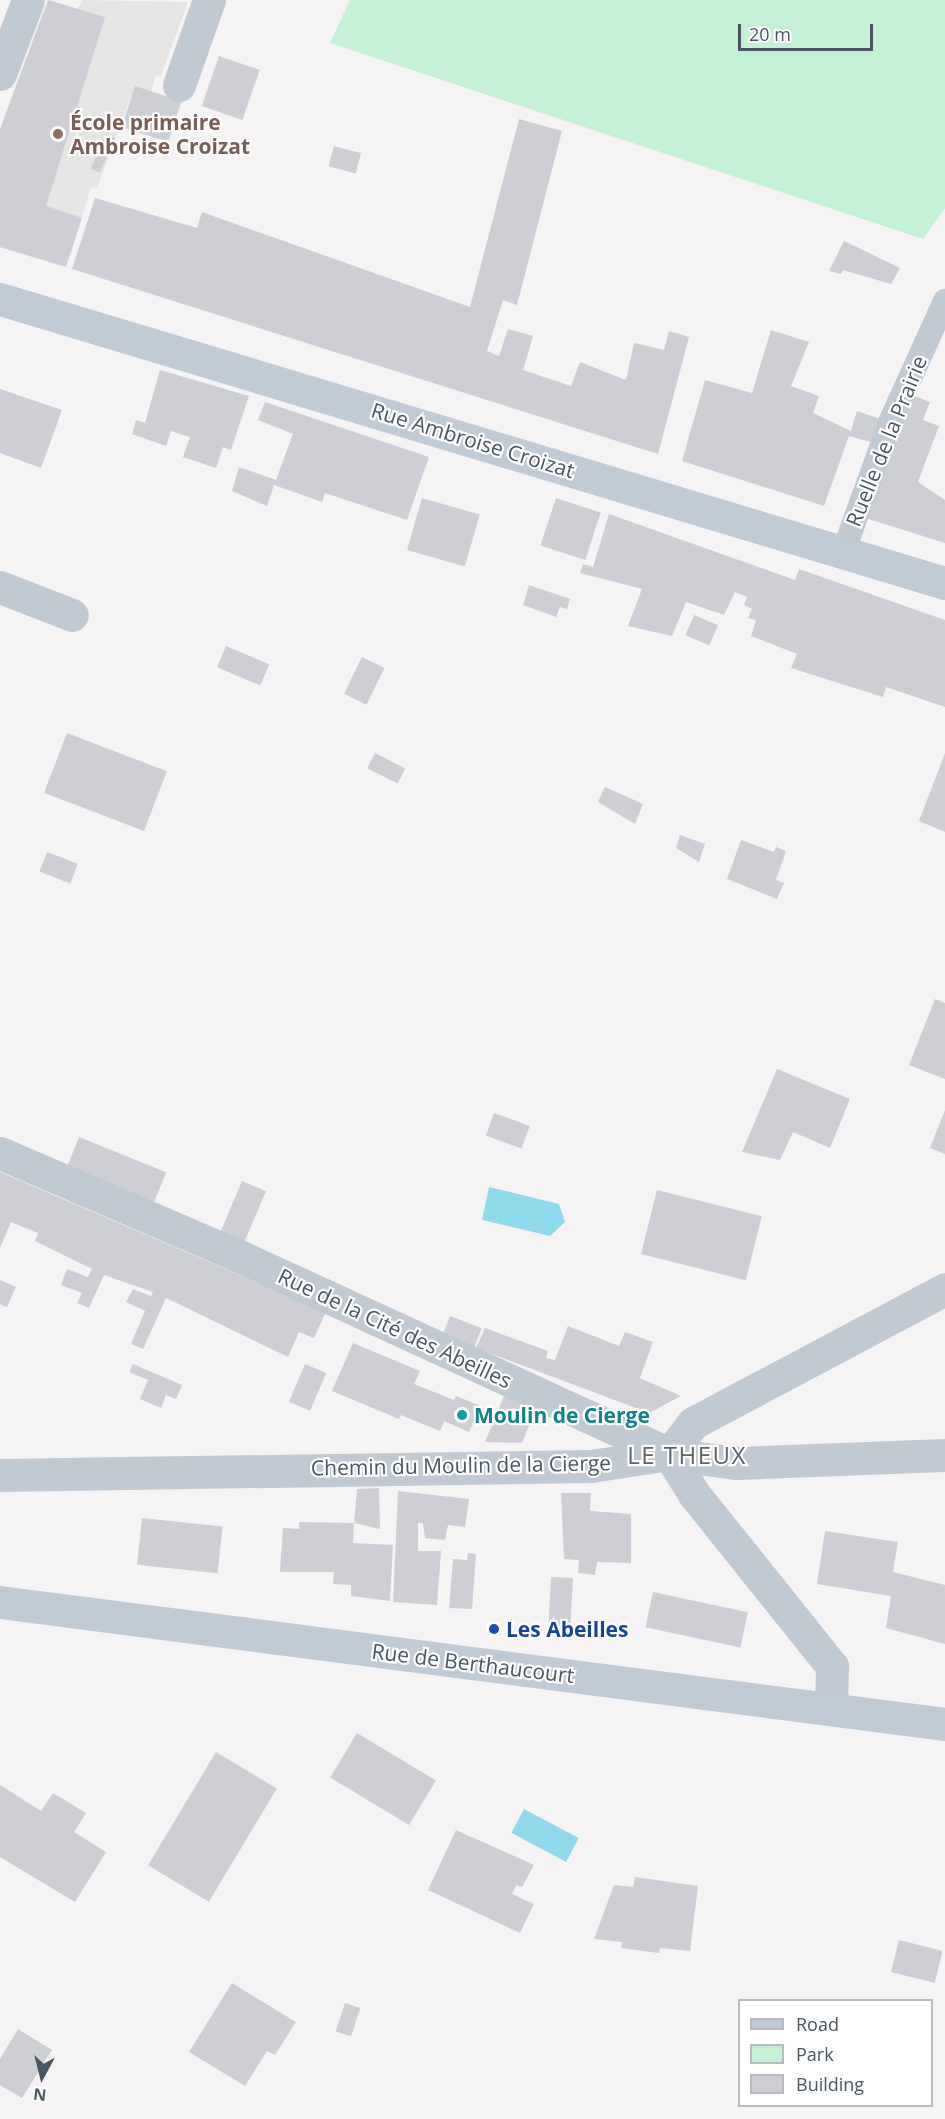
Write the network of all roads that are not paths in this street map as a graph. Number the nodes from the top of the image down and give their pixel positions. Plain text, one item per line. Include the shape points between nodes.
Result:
1 (28, 0) edge
2 (209, 0) edge
3 (0, 74) edge
4 (179, 85) dead end
5 (0, 299) edge
6 (945, 301) edge
7 (844, 550) junction
8 (945, 583) edge
9 (0, 587) edge
10 (72, 615) dead end
11 (0, 1154) edge
12 (945, 1289) edge
13 (669, 1454) junction
14 (945, 1455) edge
15 (0, 1475) edge
16 (0, 1602) edge
17 (831, 1709) junction
18 (945, 1724) edge

1 - 3 street
2 - 4 street
5 - 7 main road, Rue Ambroise Croizat
6 - 7 lane, Ruelle de la Prairie via 891,420
7 - 8 main road, Rue Ambroise Croizat
9 - 10 street
11 - 13 street, Rue de la Cité des Abeilles via 237,1256
12 - 13 street via 693,1423
13 - 14 street via 736,1463
13 - 15 street, Chemin du Moulin de la Cierge via 591,1466
13 - 17 street via 694,1494 832,1666
16 - 17 main road, Rue de Berthaucourt
17 - 18 main road, Rue de Berthaucourt

